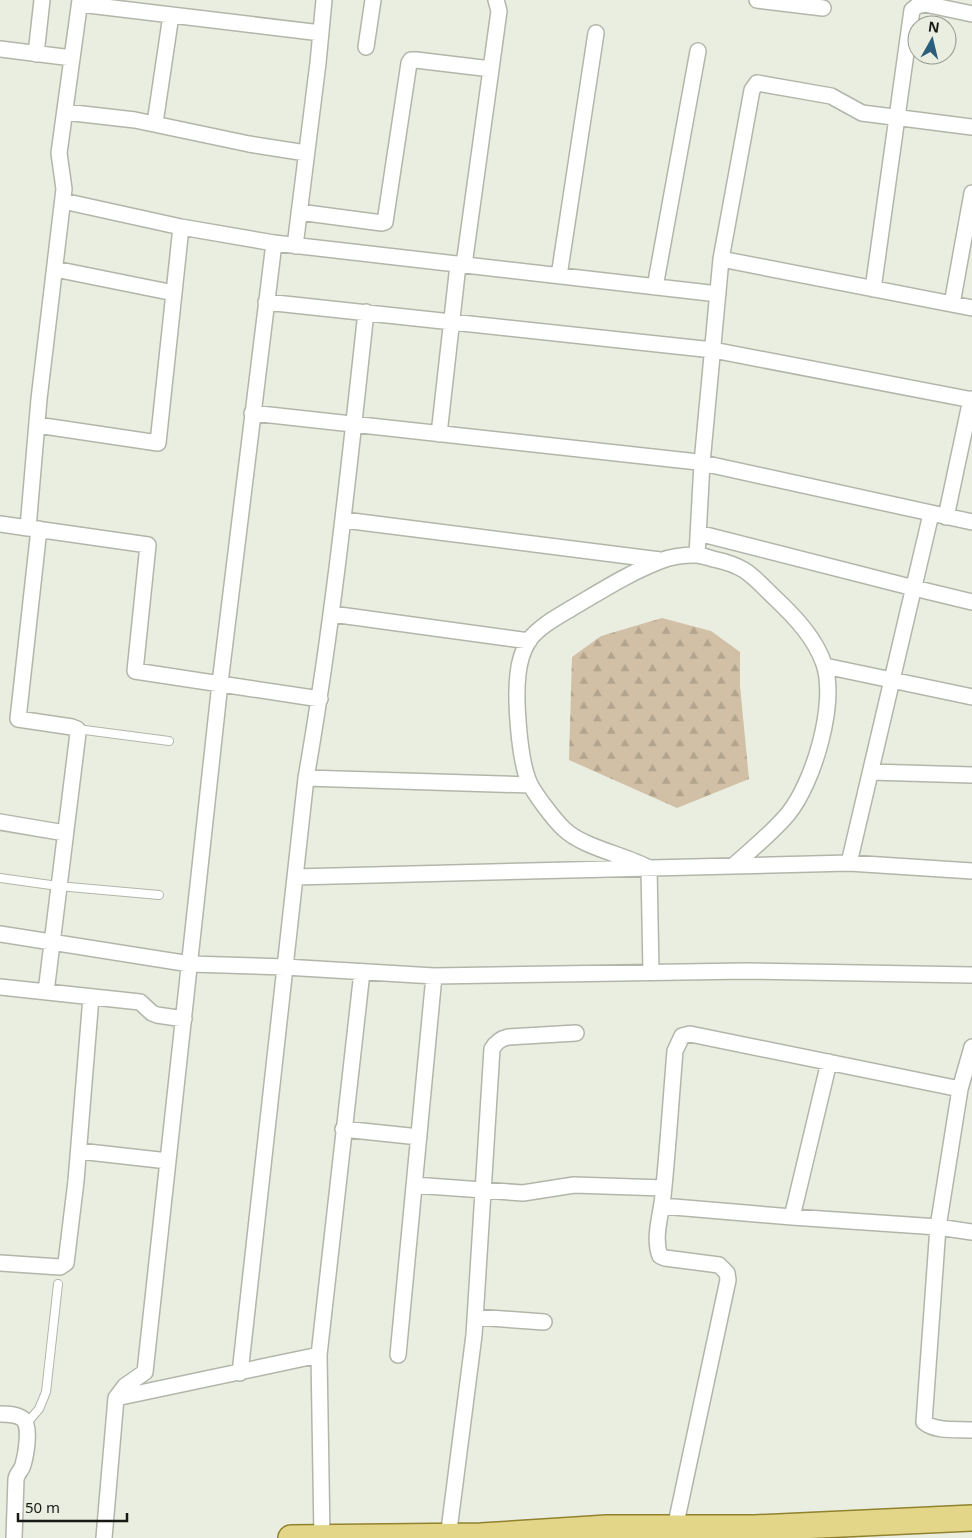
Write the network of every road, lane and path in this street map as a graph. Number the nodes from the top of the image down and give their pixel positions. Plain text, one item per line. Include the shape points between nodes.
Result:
1 (42, 0) edge
2 (324, 0) edge
3 (373, 0) edge
4 (496, 0) edge
5 (757, 0) edge
6 (80, 2) edge
7 (823, 8) dead end
8 (171, 14) junction
9 (972, 14) edge
10 (321, 33) junction
11 (596, 33) dead end
12 (366, 47) dead end
13 (0, 49) edge
14 (698, 51) dead end
15 (36, 54) junction
16 (72, 58) junction
17 (491, 69) junction
18 (65, 112) junction
19 (898, 117) junction
20 (156, 123) junction
21 (972, 126) edge
22 (306, 153) junction
23 (972, 193) edge
24 (63, 201) junction
25 (299, 212) junction
26 (181, 227) junction
27 (274, 243) junction
28 (295, 246) junction
29 (721, 259) junction
30 (461, 265) junction
31 (55, 269) junction
32 (559, 276) junction
33 (654, 287) junction
34 (873, 288) junction
35 (174, 293) junction
36 (718, 294) junction
37 (266, 302) junction
38 (952, 304) junction
39 (972, 308) edge
40 (366, 312) junction
41 (453, 322) junction
42 (713, 350) junction
43 (971, 399) edge
44 (252, 413) junction
45 (354, 425) junction
46 (37, 426) junction
47 (439, 434) junction
48 (702, 463) junction
49 (931, 514) junction
50 (946, 517) junction
51 (344, 520) junction
52 (972, 522) edge
53 (0, 524) edge
54 (33, 528) junction
55 (698, 533) junction
56 (697, 555) junction
57 (662, 560) junction
58 (914, 588) junction
59 (972, 602) edge
60 (332, 614) junction
61 (529, 640) junction
62 (825, 666) junction
63 (892, 681) junction
64 (220, 683) junction
65 (972, 697) edge
66 (320, 699) junction
67 (77, 729) junction
68 (169, 741) dead end
69 (871, 772) junction
70 (972, 774) edge
71 (306, 778) junction
72 (530, 785) junction
73 (0, 822) edge
74 (65, 833) junction
75 (849, 864) junction
76 (733, 866) junction
77 (649, 868) junction
78 (972, 871) edge
79 (295, 877) junction
80 (0, 878) edge
81 (58, 886) junction
82 (159, 895) dead end
83 (0, 934) edge
84 (51, 942) junction
85 (190, 964) junction
86 (285, 966) junction
87 (362, 972) junction
88 (651, 972) junction
89 (972, 974) edge
90 (434, 976) junction
91 (0, 987) edge
92 (46, 992) junction
93 (91, 998) junction
94 (184, 1019) junction
95 (576, 1033) dead end
96 (972, 1047) edge
97 (829, 1062) junction
98 (960, 1089) junction
99 (344, 1129) junction
100 (419, 1137) junction
101 (79, 1151) junction
102 (168, 1161) junction
103 (414, 1185) junction
104 (664, 1188) junction
105 (482, 1191) junction
106 (662, 1206) junction
107 (792, 1218) junction
108 (938, 1226) junction
109 (972, 1232) edge
110 (0, 1263) edge
111 (58, 1284) dead end
112 (475, 1317) junction
113 (544, 1322) dead end
114 (398, 1354) dead end
115 (319, 1355) junction
116 (240, 1373) junction
117 (116, 1398) junction
118 (0, 1414) edge
119 (26, 1424) junction
120 (972, 1430) edge
121 (972, 1518) edge
122 (675, 1528) junction
123 (755, 1533) edge
124 (322, 1536) junction
125 (449, 1537) edge
126 (14, 1538) edge
127 (104, 1538) edge
128 (291, 1538) edge

1 - 15 street
2 - 10 street
3 - 12 street
4 - 17 street via 499,11
5 - 7 street
6 - 8 street
6 - 16 street
8 - 10 street
8 - 20 street
9 - 19 street via 925,4 912,10
10 - 22 street
11 - 32 street
13 - 15 street
14 - 33 street
15 - 16 street
16 - 18 street
17 - 25 street via 416,60 408,64 385,222
17 - 30 street
18 - 20 street
18 - 24 street via 59,153
19 - 21 street
19 - 29 street via 862,113 831,96 756,83 752,90
19 - 34 street
20 - 22 street
22 - 25 street
23 - 38 street
24 - 26 street
24 - 31 street
25 - 28 street
26 - 27 street
26 - 35 street
27 - 28 street
27 - 37 street
28 - 30 street
29 - 34 street
29 - 36 street
30 - 32 street
30 - 41 street
31 - 35 street
31 - 46 street
32 - 33 street
33 - 36 street
34 - 38 street
35 - 46 street via 158,443
36 - 42 street
37 - 40 street
37 - 44 street
38 - 39 street
40 - 41 street
40 - 45 street
41 - 42 street
41 - 47 street
42 - 43 street
42 - 48 street
43 - 50 street
44 - 45 street
44 - 64 street
45 - 47 street
45 - 51 street
46 - 54 street
47 - 48 street
48 - 49 street
48 - 55 street
49 - 50 street
49 - 58 street
50 - 52 street
51 - 57 street
51 - 60 street
53 - 54 street
54 - 64 street via 148,544 135,671
54 - 67 street via 18,719
55 - 56 street
55 - 58 street
56 - 57 street
56 - 62 street via 745,569 804,628
57 - 61 street via 600,590 542,627
58 - 59 street
58 - 63 street
60 - 61 street
60 - 66 street
61 - 72 street via 518,673 517,689 521,752
62 - 63 street
62 - 76 street via 826,712 813,769 790,812
63 - 65 street
63 - 69 street
64 - 66 street
64 - 85 street
66 - 71 street
67 - 68 lane
67 - 74 street
69 - 70 street
69 - 75 street
71 - 72 street
71 - 79 street
72 - 77 street via 563,829 574,837
73 - 74 street
74 - 81 street
75 - 76 street
75 - 78 street
76 - 77 street
77 - 79 street
77 - 88 street
79 - 86 street
80 - 81 lane
81 - 82 lane
81 - 84 street
83 - 84 street
84 - 85 street
84 - 92 street
85 - 86 street
85 - 94 street
86 - 87 street
86 - 116 street
87 - 90 street
87 - 99 street
88 - 89 street
88 - 90 street
90 - 100 street
91 - 92 street
92 - 93 street
93 - 94 street via 140,1002 157,1015
93 - 101 street
94 - 102 street
95 - 105 street via 508,1037 501,1039 492,1049
96 - 98 street
97 - 98 street
97 - 104 street via 690,1034 682,1036 675,1051
97 - 107 street
98 - 108 street
99 - 100 street
99 - 115 street
100 - 103 street
101 - 102 street
101 - 110 street via 66,1263 60,1267
102 - 117 street via 145,1372 125,1386
103 - 105 street
103 - 114 street
104 - 105 street via 574,1185 523,1193
104 - 106 street
105 - 112 street
106 - 107 street
106 - 122 street via 656,1242 660,1256 719,1265 727,1273 728,1280
107 - 108 street
108 - 109 street
108 - 120 street via 924,1422 937,1428
111 - 119 lane via 46,1392 40,1409
112 - 113 street
112 - 125 street
115 - 116 street
115 - 124 street
116 - 117 street
117 - 127 street
118 - 119 street via 18,1416
119 - 126 street via 28,1433 23,1467 16,1479
121 - 123 main road
122 - 123 main road
122 - 125 main road via 607,1528
124 - 125 main road
124 - 128 main road

